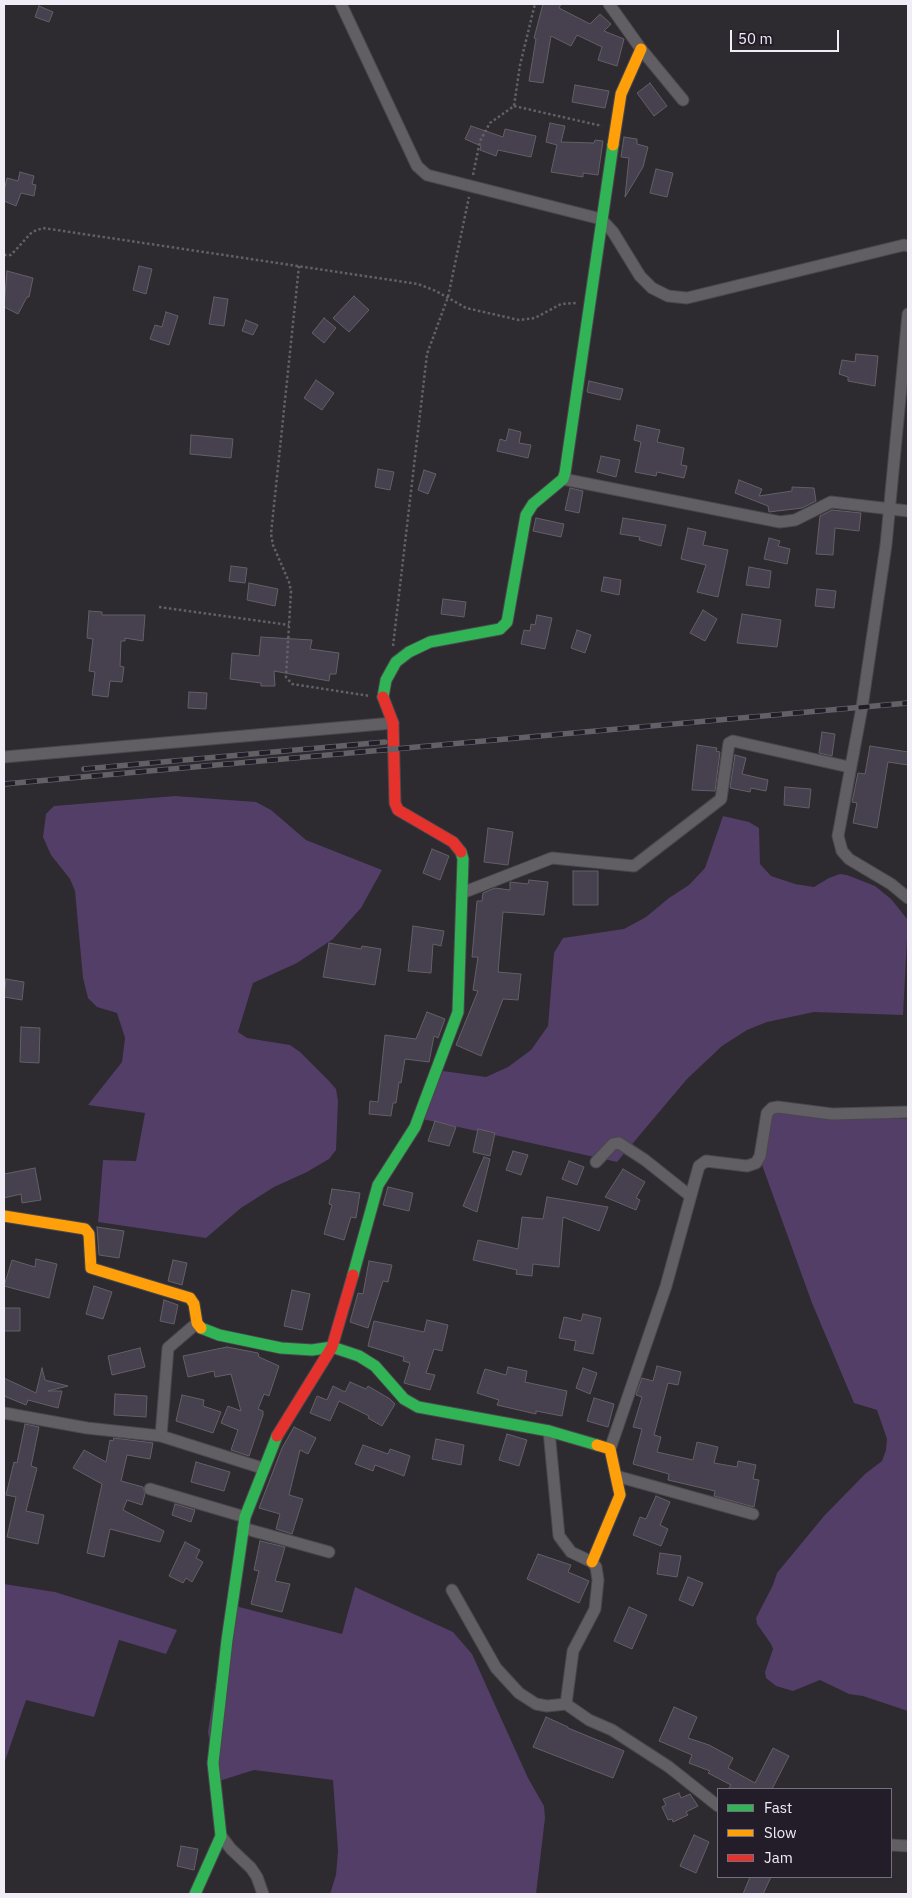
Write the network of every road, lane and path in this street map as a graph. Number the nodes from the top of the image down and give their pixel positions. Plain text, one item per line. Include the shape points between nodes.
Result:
1 (341, 4) edge
2 (535, 4) edge
3 (609, 4) edge
4 (641, 49) junction
5 (683, 100) dead end
6 (514, 106) junction
7 (615, 129) junction
8 (471, 186) junction
9 (601, 219) junction
10 (908, 246) edge
11 (4, 255) edge
12 (299, 266) junction
13 (448, 298) junction
14 (589, 304) junction
15 (908, 314) edge
16 (563, 479) junction
17 (891, 508) junction
18 (908, 511) edge
19 (159, 607) dead end
20 (289, 625) junction
21 (390, 671) junction
22 (384, 698) junction
23 (392, 723) junction
24 (4, 757) edge
25 (849, 767) junction
26 (462, 893) junction
27 (908, 898) edge
28 (908, 1112) edge
29 (596, 1162) dead end
30 (689, 1195) junction
31 (4, 1216) edge
32 (197, 1323) junction
33 (332, 1347) junction
34 (4, 1413) edge
35 (549, 1431) junction
36 (161, 1436) junction
37 (610, 1449) junction
38 (262, 1468) junction
39 (616, 1476) junction
40 (150, 1489) dead end
41 (753, 1514) dead end
42 (244, 1523) junction
43 (329, 1552) dead end
44 (592, 1562) junction
45 (452, 1590) dead end
46 (566, 1704) junction
47 (717, 1805) edge
48 (221, 1836) junction
49 (892, 1845) edge
50 (908, 1846) edge
51 (195, 1894) edge
52 (263, 1894) edge

1 - 8 street via 417,166 428,175
2 - 6 path
3 - 4 street
4 - 5 street
4 - 7 street via 621,94
6 - 7 path
6 - 8 path via 490,123 480,141
7 - 9 street
8 - 9 street
8 - 13 path
9 - 10 street via 613,232 640,276 652,288 668,296 687,298 904,244
9 - 14 street
11 - 12 path via 14,252 32,232 43,228
12 - 13 path via 418,284
12 - 20 path via 271,534 289,582
13 - 14 path via 466,308 519,320 541,316 566,302
13 - 21 path via 427,354
14 - 16 street
15 - 17 street
16 - 17 street via 780,522 795,520 831,502
16 - 21 street via 537,499 526,515 507,622 500,629 430,642 409,652
17 - 18 street
17 - 25 street via 862,707
19 - 20 path
20 - 22 path via 288,682
21 - 22 street
22 - 23 street
23 - 24 street
23 - 26 street via 395,803 398,810 454,842 460,850 463,859
25 - 26 street via 733,741 729,743 721,799 634,866 552,858
25 - 27 street via 838,836 842,851
26 - 33 street via 456,1019 414,1127 378,1185
28 - 30 street via 832,1114 772,1108 767,1113 756,1163 747,1166 706,1161 699,1166
29 - 30 street via 613,1144 619,1143
30 - 37 street via 666,1286
31 - 32 street via 85,1229 90,1234 91,1268 190,1298
32 - 33 street via 202,1329 219,1335 281,1348 312,1350
32 - 36 street via 168,1348
33 - 35 street via 359,1356 375,1366 404,1399 418,1406
33 - 38 street via 274,1441
34 - 36 street via 87,1428
35 - 37 street
35 - 44 street via 559,1536 571,1552
36 - 38 street
37 - 39 street
38 - 42 street
39 - 41 street
39 - 44 street via 620,1495
40 - 42 street
42 - 43 street
42 - 48 street via 212,1763
44 - 46 street via 596,1566 598,1580 595,1609 573,1651
45 - 46 street via 496,1668 519,1693 536,1704
46 - 47 street via 649,1753
48 - 51 street
48 - 52 street via 251,1868
49 - 50 street

